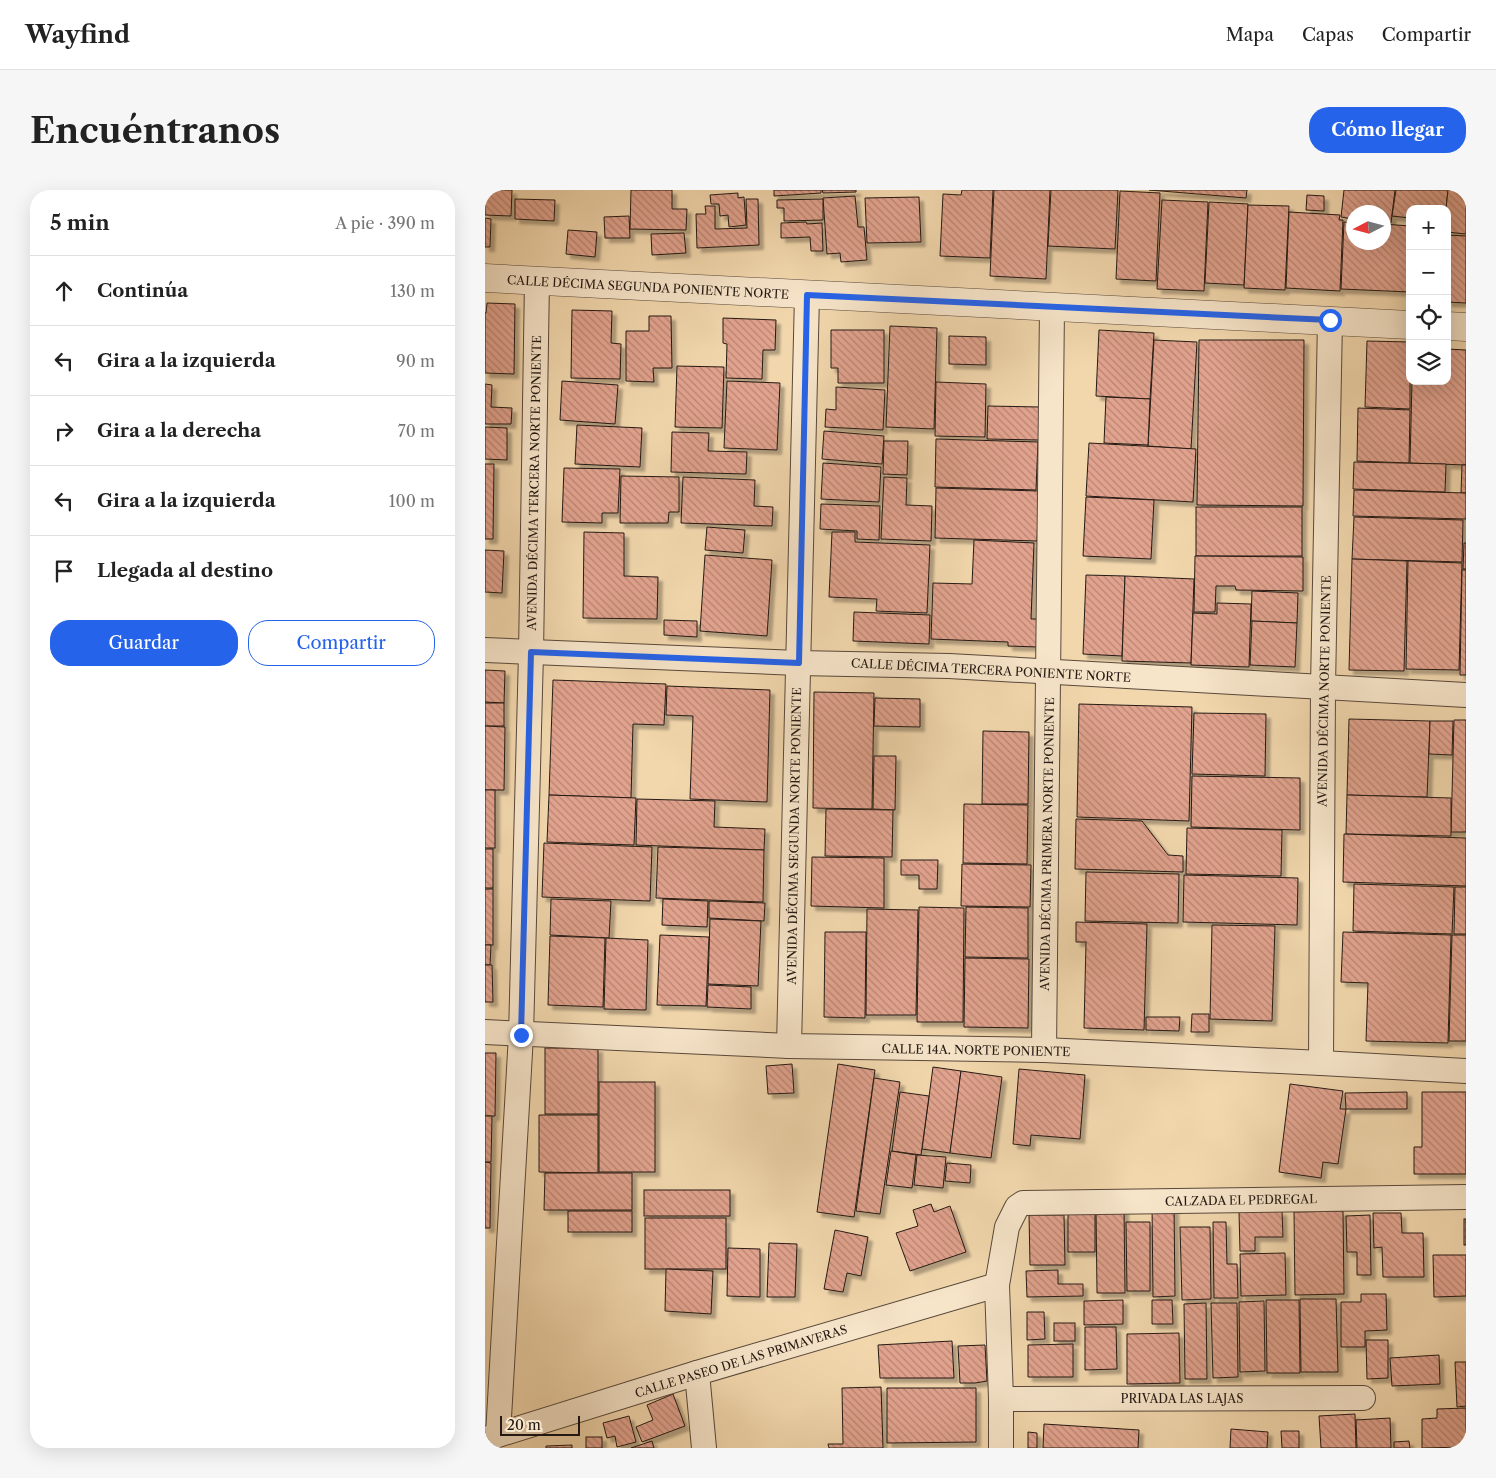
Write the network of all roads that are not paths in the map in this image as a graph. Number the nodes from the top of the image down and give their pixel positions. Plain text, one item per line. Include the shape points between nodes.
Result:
1 (485, 278) edge
2 (537, 280) junction
3 (807, 295) junction
4 (1052, 307) junction
5 (1330, 320) junction
6 (1406, 324) edge
7 (1451, 326) edge
8 (1466, 328) edge
9 (485, 650) edge
10 (531, 652) junction
11 (799, 663) junction
12 (1049, 671) junction
13 (1323, 687) junction
14 (1466, 695) edge
15 (485, 1032) edge
16 (521, 1035) junction
17 (789, 1046) junction
18 (1044, 1050) junction
19 (1321, 1062) junction
20 (1466, 1071) edge
21 (1466, 1197) edge
22 (997, 1285) junction
23 (697, 1374) junction
24 (1363, 1398) dead end
25 (1001, 1399) junction
26 (491, 1437) edge
27 (704, 1448) edge
28 (1001, 1448) edge

1 - 2 street, CALLE DÉCIMA SEGUNDA PONIENTE NORTE
2 - 3 street, CALLE DÉCIMA SEGUNDA PONIENTE NORTE
2 - 10 street, AVENIDA DÉCIMA TERCERA NORTE PONIENTE
3 - 4 street, CALLE DÉCIMA SEGUNDA PONIENTE NORTE
3 - 11 street, AVENIDA DÉCIMA SEGUNDA NORTE PONIENTE
4 - 5 street, CALLE DÉCIMA SEGUNDA PONIENTE NORTE
4 - 12 street, AVENIDA DÉCIMA PRIMERA NORTE PONIENTE
5 - 6 street, CALLE DÉCIMA SEGUNDA PONIENTE NORTE
5 - 13 street, AVENIDA DÉCIMA NORTE PONIENTE
7 - 8 street
9 - 10 street, CALLE DÉCIMA TERCERA PONIENTE NORTE
10 - 11 street, CALLE DÉCIMA TERCERA PONIENTE NORTE
10 - 16 street, AVENIDA DÉCIMA TERCERA NORTE PONIENTE
11 - 12 street, CALLE DÉCIMA TERCERA PONIENTE NORTE
11 - 17 street, AVENIDA DÉCIMA SEGUNDA NORTE PONIENTE
12 - 13 street, CALLE DÉCIMA TERCERA PONIENTE NORTE
12 - 18 street, AVENIDA DÉCIMA PRIMERA NORTE PONIENTE
13 - 14 street, CALLE DÉCIMA TERCERA PONIENTE NORTE
13 - 19 street, AVENIDA DÉCIMA NORTE PONIENTE
15 - 16 street, CALLE 14A. NORTE PONIENTE
16 - 17 street, CALLE 14A. NORTE PONIENTE
16 - 26 street, AVENIDA DÉCIMA TERCERA NORTE PONIENTE
17 - 18 street, CALLE 14A. NORTE PONIENTE
18 - 19 street, CALLE 14A. NORTE PONIENTE
19 - 20 street, CALLE 14A. NORTE PONIENTE
21 - 22 street, CALZADA EL PEDREGAL via 1023,1203 1017,1207 1007,1227
22 - 23 street, CALLE PASEO DE LAS PRIMAVERAS
22 - 25 street
23 - 26 street, CALLE PASEO DE LAS PRIMAVERAS
23 - 27 street
24 - 25 street, PRIVADA LAS LAJAS
25 - 28 street

